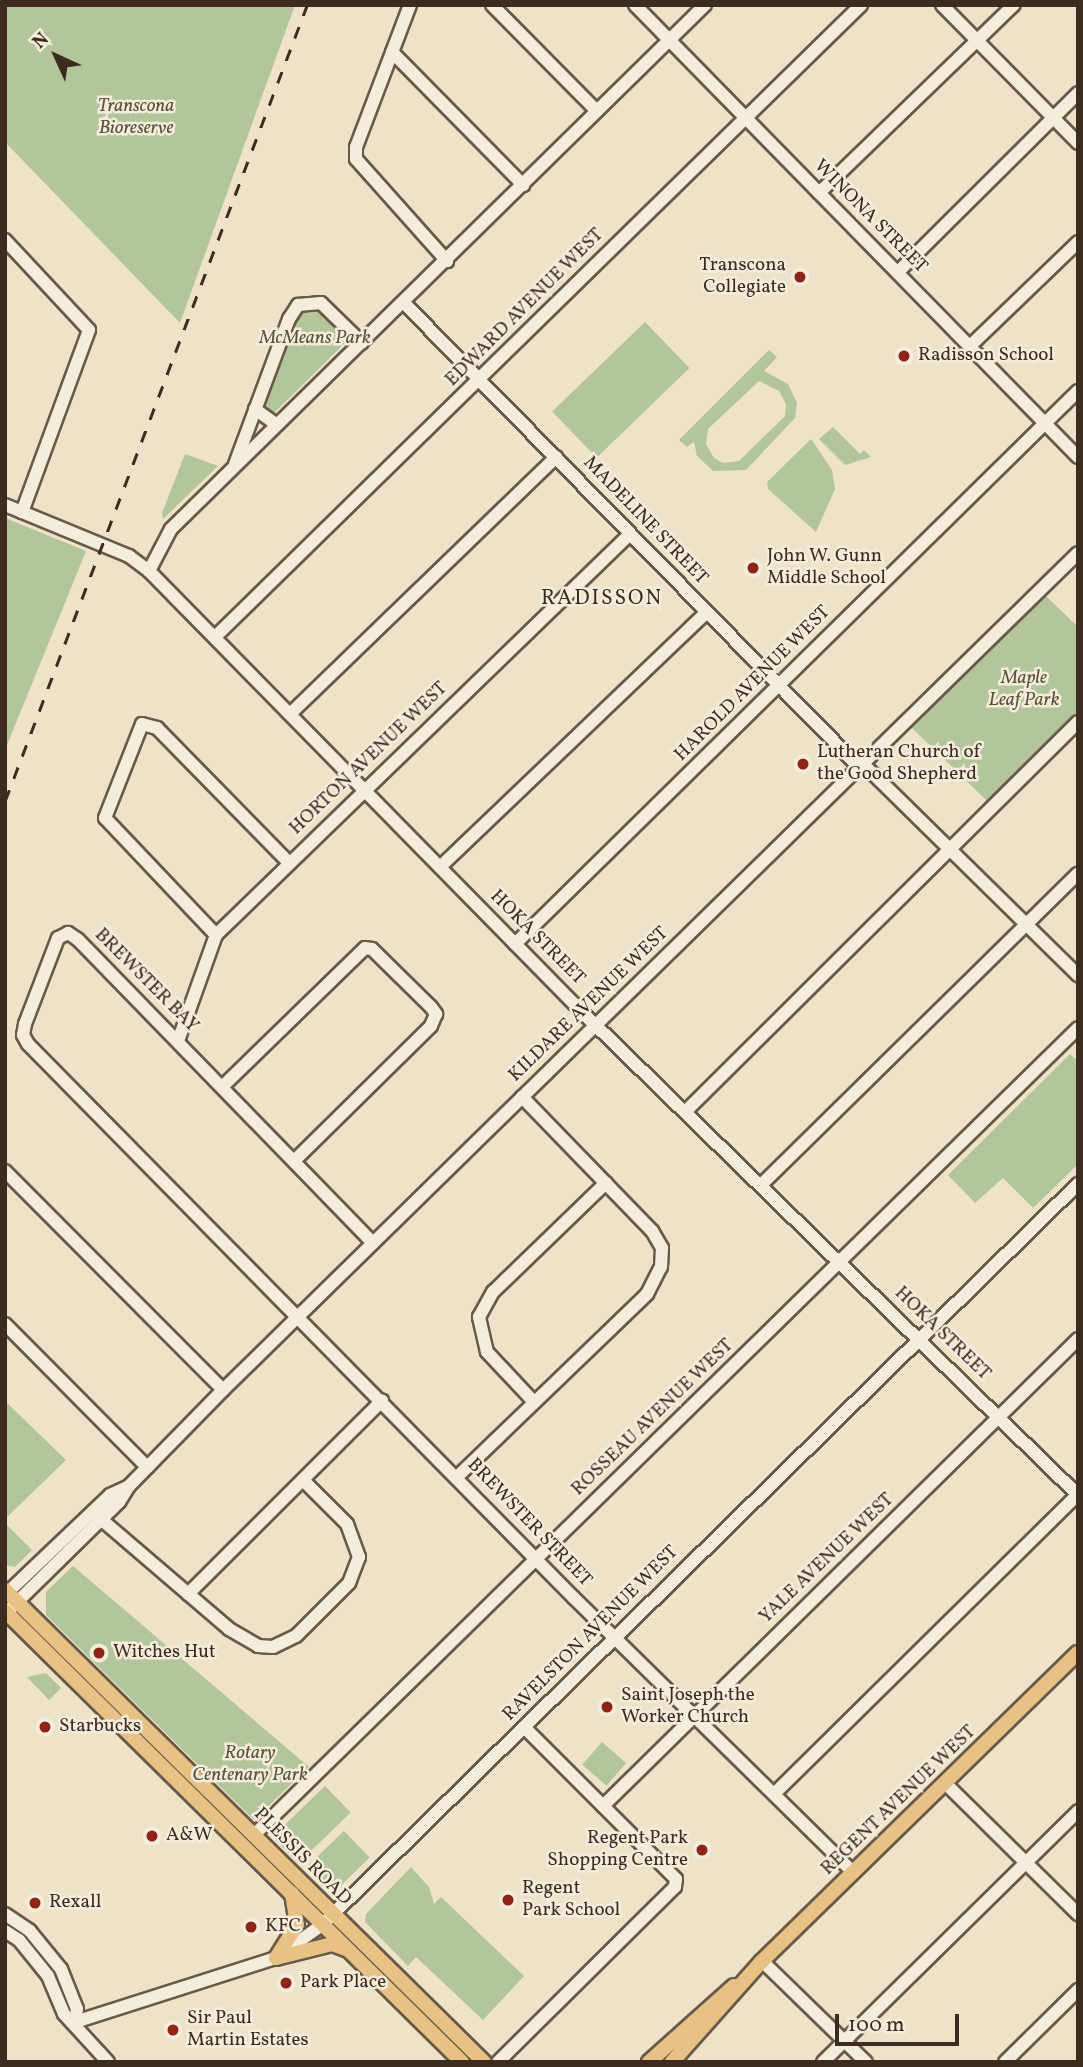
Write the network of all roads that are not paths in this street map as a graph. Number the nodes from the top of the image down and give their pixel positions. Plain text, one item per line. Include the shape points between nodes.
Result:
1 (410, 5) edge
2 (492, 5) edge
3 (635, 5) edge
4 (705, 5) edge
5 (861, 5) edge
6 (942, 5) edge
7 (1014, 5) edge
8 (669, 40) junction
9 (978, 42) junction
10 (392, 52) junction
11 (1078, 93) edge
12 (597, 111) junction
13 (745, 117) junction
14 (1053, 117) junction
15 (1078, 143) edge
16 (523, 185) junction
17 (820, 193) junction
18 (5, 240) edge
19 (1078, 242) edge
20 (447, 261) junction
21 (898, 272) junction
22 (404, 303) junction
23 (362, 343) junction
24 (970, 346) junction
25 (480, 379) junction
26 (1078, 391) edge
27 (255, 409) junction
28 (1044, 424) junction
29 (277, 425) junction
30 (556, 457) junction
31 (1078, 457) edge
32 (234, 468) junction
33 (5, 505) edge
34 (22, 512) junction
35 (630, 534) junction
36 (1078, 552) edge
37 (149, 571) junction
38 (707, 612) junction
39 (215, 637) junction
40 (780, 685) junction
41 (290, 713) junction
42 (1078, 722) edge
43 (860, 765) junction
44 (365, 790) junction
45 (948, 849) junction
46 (289, 863) junction
47 (440, 867) junction
48 (1078, 874) edge
49 (1027, 925) junction
50 (216, 935) junction
51 (515, 944) junction
52 (1078, 975) edge
53 (597, 1024) junction
54 (1078, 1028) edge
55 (178, 1041) junction
56 (222, 1087) junction
57 (522, 1097) junction
58 (687, 1110) junction
59 (294, 1161) junction
60 (5, 1171) edge
61 (606, 1183) junction
62 (1078, 1184) edge
63 (761, 1185) junction
64 (373, 1243) junction
65 (840, 1262) junction
66 (299, 1317) junction
67 (5, 1324) edge
68 (919, 1339) junction
69 (1078, 1339) edge
70 (223, 1390) junction
71 (382, 1402) junction
72 (534, 1402) junction
73 (999, 1417) junction
74 (147, 1467) junction
75 (457, 1477) junction
76 (303, 1480) junction
77 (129, 1486) junction
78 (1078, 1494) edge
79 (102, 1520) junction
80 (535, 1558) junction
81 (188, 1594) junction
82 (7, 1602) edge
83 (5, 1632) edge
84 (26, 1632) junction
85 (615, 1637) junction
86 (1078, 1653) edge
87 (695, 1716) junction
88 (524, 1727) junction
89 (945, 1783) junction
90 (774, 1794) junction
91 (604, 1806) junction
92 (1078, 1811) edge
93 (254, 1835) junction
94 (1025, 1863) junction
95 (853, 1872) junction
96 (291, 1892) junction
97 (5, 1914) edge
98 (1078, 1914) edge
99 (328, 1920) junction
100 (5, 1931) edge
101 (348, 1951) junction
102 (276, 1958) junction
103 (762, 1961) junction
104 (746, 1977) junction
105 (1078, 1990) edge
106 (75, 2022) junction
107 (844, 2041) junction
108 (108, 2062) edge
109 (462, 2062) edge
110 (484, 2062) edge
111 (498, 2062) edge
112 (649, 2062) edge
113 (672, 2062) edge
114 (823, 2062) edge
115 (866, 2062) edge
116 (1005, 2062) edge

1 - 10 street
2 - 12 street
3 - 8 street, WINONA STREET
4 - 8 street
5 - 13 street, EDWARD AVENUE WEST
6 - 9 street
7 - 9 street
8 - 12 street
8 - 13 street, WINONA STREET
9 - 14 street
9 - 17 street
10 - 16 street
10 - 20 street via 356,147 356,159
11 - 14 street
12 - 16 street
13 - 17 street, WINONA STREET
13 - 25 street, EDWARD AVENUE WEST
14 - 15 street
14 - 21 street
16 - 20 street
17 - 21 street, WINONA STREET
18 - 34 street via 89,330
19 - 24 street
20 - 22 street
21 - 24 street, WINONA STREET
22 - 23 street
22 - 25 street, MADELINE STREET
23 - 27 street via 321,303 299,304
23 - 29 street
24 - 28 street, WINONA STREET
25 - 30 street, MADELINE STREET
25 - 39 street, EDWARD AVENUE WEST
26 - 28 street, HAROLD AVENUE WEST
27 - 29 street
27 - 32 street
28 - 31 street, WINONA STREET
28 - 40 street, HAROLD AVENUE WEST
29 - 32 street
30 - 35 street, MADELINE STREET
30 - 41 street
32 - 37 street via 171,529
33 - 34 street, HOKA STREET
34 - 37 street, HOKA STREET via 129,556
35 - 38 street, MADELINE STREET
35 - 44 street, HORTON AVENUE WEST
36 - 43 street, KILDARE AVENUE WEST
37 - 39 street, HOKA STREET
38 - 40 street, MADELINE STREET
38 - 47 street
39 - 41 street, HOKA STREET
40 - 43 street, MADELINE STREET
40 - 51 street, HAROLD AVENUE WEST
41 - 44 street, HOKA STREET
42 - 45 street
43 - 45 street, MADELINE STREET
43 - 53 street, KILDARE AVENUE WEST
44 - 46 street, HORTON AVENUE WEST
44 - 47 street, HOKA STREET
45 - 49 street, MADELINE STREET
45 - 58 street
46 - 50 street, HORTON AVENUE WEST
46 - 50 street via 157,728 142,724 105,818
47 - 51 street, HOKA STREET
48 - 49 street
49 - 52 street, MADELINE STREET
49 - 63 street
50 - 55 street, HORTON AVENUE WEST
51 - 53 street, HOKA STREET
53 - 57 street, KILDARE AVENUE WEST
53 - 58 street, HOKA STREET
54 - 65 street, ROSSEAU AVENUE WEST
55 - 56 street, BREWSTER BAY
55 - 66 street, BREWSTER BAY via 77,939 68,933 58,938 25,1024 23,1035 28,1044
56 - 59 street, BREWSTER BAY
56 - 59 street via 365,948 372,949 430,1007 436,1014 431,1026
57 - 61 street
57 - 64 street, KILDARE AVENUE WEST
58 - 63 street, HOKA STREET
59 - 64 street, BREWSTER BAY
60 - 70 street
61 - 72 street via 493,1292 479,1317 487,1352
61 - 72 street via 658,1239 661,1267 646,1294
62 - 68 street, RAVELSTON AVENUE WEST
63 - 65 street, HOKA STREET
64 - 66 street, KILDARE AVENUE WEST
65 - 68 street, HOKA STREET
65 - 80 street, ROSSEAU AVENUE WEST
66 - 70 street, KILDARE AVENUE WEST
66 - 71 street, BREWSTER STREET
67 - 74 street
68 - 73 street, HOKA STREET
68 - 85 street, RAVELSTON AVENUE WEST
69 - 73 street, YALE AVENUE WEST
70 - 74 street, KILDARE AVENUE WEST
71 - 75 street, BREWSTER STREET
71 - 76 street
72 - 75 street
73 - 78 street, HOKA STREET
73 - 87 street, YALE AVENUE WEST
74 - 77 street, KILDARE AVENUE WEST
75 - 80 street, BREWSTER STREET
76 - 81 street
76 - 81 street via 347,1524 359,1557 349,1583 306,1626 285,1643 258,1646 229,1629
77 - 79 street, KILDARE AVENUE WEST
77 - 82 street, KILDARE AVENUE WEST via 110,1495
78 - 90 street
79 - 81 street
79 - 82 street, KILDARE AVENUE WEST
80 - 85 street, BREWSTER STREET
80 - 93 street, ROSSEAU AVENUE WEST
82 - 84 main road, PLESSIS ROAD
82 - 93 main road, PLESSIS ROAD
83 - 84 main road
84 - 96 main road, PLESSIS ROAD
85 - 87 street, BREWSTER STREET
85 - 88 street, RAVELSTON AVENUE WEST
86 - 89 main road, REGENT AVENUE WEST
87 - 90 street, BREWSTER STREET
87 - 91 street, YALE AVENUE WEST
88 - 91 street
88 - 99 street, RAVELSTON AVENUE WEST
89 - 94 street
89 - 95 main road, REGENT AVENUE WEST
90 - 95 street, BREWSTER STREET
91 - 111 street via 673,1874 675,1887
92 - 94 street
93 - 99 main road, PLESSIS ROAD
94 - 98 street
94 - 107 street
95 - 103 main road, REGENT AVENUE WEST
96 - 99 main road, PLESSIS ROAD
96 - 102 main road via 297,1925
97 - 106 street via 30,1931 61,1969 77,2009
99 - 101 main road, PLESSIS ROAD
99 - 102 street, RAVELSTON AVENUE WEST
99 - 110 main road, PLESSIS ROAD
100 - 106 street via 19,1940 48,1976 64,2014
101 - 102 main road via 332,1944
101 - 109 main road, PLESSIS ROAD
102 - 106 street, RAVELSTON AVENUE WEST
103 - 104 main road, REGENT AVENUE WEST
103 - 107 street
104 - 112 main road, REGENT AVENUE WEST
104 - 113 main road, REGENT AVENUE WEST via 722,2010
105 - 116 street
106 - 108 street
107 - 114 street
107 - 115 street

